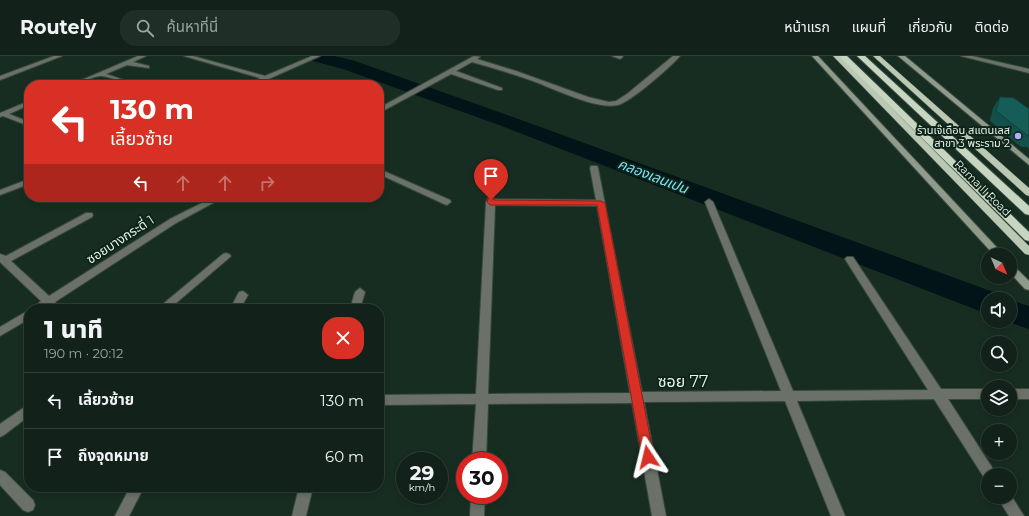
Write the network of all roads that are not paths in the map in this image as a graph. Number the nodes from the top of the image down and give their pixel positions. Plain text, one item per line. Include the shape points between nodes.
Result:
1 (59, 56) edge
2 (143, 56) edge
3 (187, 56) edge
4 (221, 56) edge
5 (478, 56) edge
6 (677, 56) edge
7 (815, 56) edge
8 (836, 56) edge
9 (843, 56) edge
10 (861, 56) edge
11 (876, 56) edge
12 (901, 56) edge
13 (964, 56) edge
14 (315, 57) edge
15 (472, 60) junction
16 (208, 62) junction
17 (127, 63) junction
18 (147, 67) dead end
19 (450, 71) junction
20 (1029, 71) edge
21 (100, 74) junction
22 (0, 78) edge
23 (265, 78) junction
24 (85, 80) edge
25 (120, 80) edge
26 (261, 80) edge
27 (500, 89) dead end
28 (24, 105) edge
29 (384, 108) edge
30 (2, 115) edge
31 (24, 122) edge
32 (1029, 164) edge
33 (594, 168) dead end
34 (384, 173) edge
35 (24, 184) edge
36 (0, 192) edge
37 (1029, 193) edge
38 (210, 202) edge
39 (447, 202) dead end
40 (709, 202) dead end
41 (601, 203) junction
42 (1029, 212) edge
43 (89, 215) dead end
44 (1029, 238) edge
45 (993, 248) edge
46 (1029, 252) edge
47 (226, 256) dead end
48 (2, 258) edge
49 (850, 259) dead end
50 (1017, 274) edge
51 (1029, 287) edge
52 (360, 292) dead end
53 (244, 295) dead end
54 (48, 303) joint
55 (168, 304) edge
56 (238, 304) edge
57 (356, 304) edge
58 (24, 317) edge
59 (0, 332) edge
60 (981, 394) edge
61 (1017, 394) edge
62 (1029, 394) edge
63 (938, 395) junction
64 (789, 396) junction
65 (637, 397) junction
66 (482, 399) junction
67 (384, 400) edge
68 (24, 413) edge
69 (0, 431) edge
70 (479, 452) edge
71 (985, 468) edge
72 (0, 476) edge
73 (134, 492) edge
74 (305, 492) edge
75 (478, 504) edge
76 (1009, 504) edge
77 (28, 505) dead end
78 (122, 516) edge
79 (299, 516) edge
80 (477, 516) edge
81 (659, 516) edge
82 (838, 516) edge
83 (1017, 516) edge

1 - 22 street
2 - 17 street
3 - 16 street
4 - 16 street
5 - 15 street
6 - 15 street via 625,99 613,104 581,97
7 - 45 main road
8 - 46 highway, Rama II Road
9 - 44 highway
10 - 42 highway
11 - 37 highway, Rama II Road
12 - 32 main road
13 - 20 street
14 - 23 street
15 - 19 street
16 - 23 street
17 - 18 street
17 - 21 street
19 - 27 street
19 - 29 street
21 - 24 street
21 - 25 street
23 - 26 street
28 - 30 street
30 - 31 street
33 - 41 street
34 - 39 street
35 - 36 street
38 - 54 street, ซอยบางกระดี่ 1 via 173,221
40 - 64 street
41 - 65 street
41 - 66 street via 490,201
43 - 48 street
47 - 55 street
48 - 54 street
49 - 63 street
50 - 51 main road
52 - 57 street
53 - 56 street
58 - 59 street
60 - 63 street, ซอย 77
61 - 62 street
63 - 64 street, ซอย 77
63 - 71 street
64 - 65 street, ซอย 77
64 - 82 street
65 - 66 street, ซอย 77
65 - 81 street
66 - 67 street, ซอย 77
66 - 70 street
68 - 69 street
72 - 77 street
73 - 78 street
74 - 79 street
75 - 80 street
76 - 83 street

